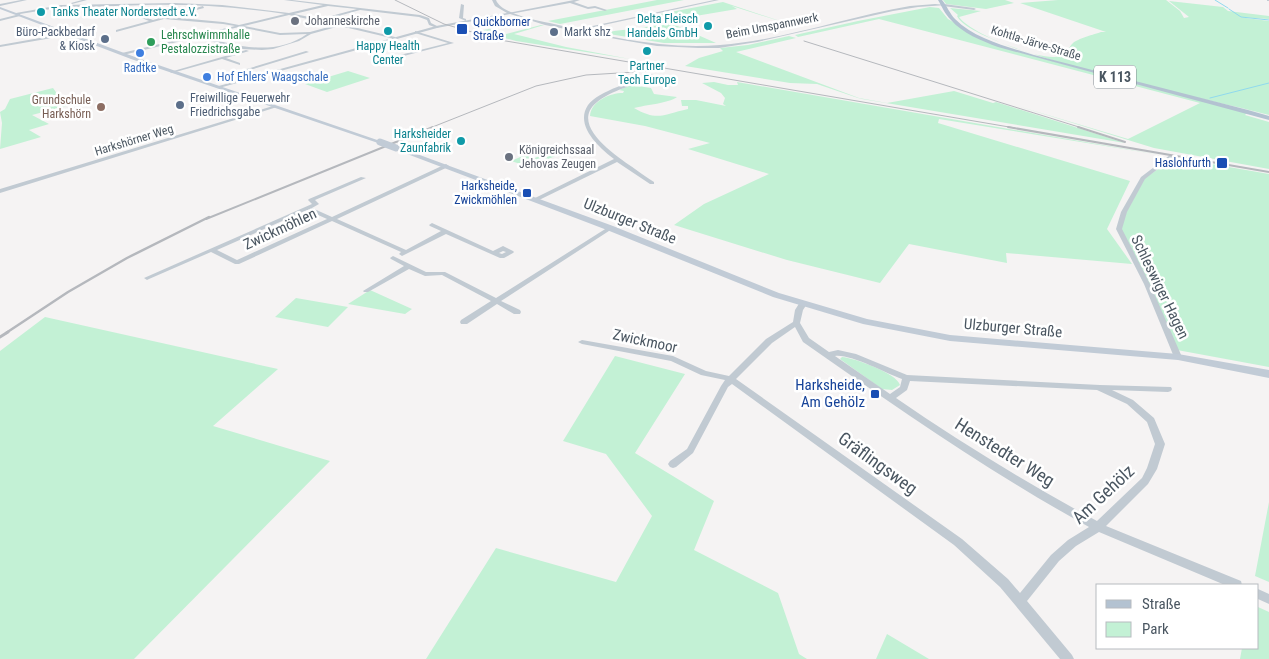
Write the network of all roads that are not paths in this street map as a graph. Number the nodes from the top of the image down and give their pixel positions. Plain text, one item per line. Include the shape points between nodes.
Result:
1 (26, 0) edge
2 (86, 0) edge
3 (134, 0) edge
4 (168, 0) edge
5 (229, 0) edge
6 (284, 0) edge
7 (353, 0) edge
8 (494, 0) edge
9 (579, 0) edge
10 (718, 0) edge
11 (367, 2) junction
12 (374, 2) dead end
13 (570, 2) junction
14 (152, 4) junction
15 (940, 4) edge
16 (118, 5) junction
17 (147, 5) junction
18 (210, 5) junction
19 (328, 5) junction
20 (462, 5) dead end
21 (0, 7) edge
22 (58, 7) junction
23 (361, 9) junction
24 (974, 9) dead end
25 (604, 10) dead end
26 (510, 12) junction
27 (291, 14) junction
28 (18, 15) junction
29 (164, 18) junction
30 (0, 20) edge
31 (320, 20) junction
32 (465, 20) junction
33 (152, 21) junction
34 (341, 25) junction
35 (240, 27) junction
36 (436, 27) junction
37 (576, 30) junction
38 (117, 31) dead end
39 (416, 32) junction
40 (68, 34) junction
41 (310, 34) junction
42 (198, 36) junction
43 (394, 38) junction
44 (0, 46) edge
45 (252, 50) junction
46 (307, 52) dead end
47 (122, 54) junction
48 (222, 58) junction
49 (389, 59) dead end
50 (239, 64) dead end
51 (260, 66) junction
52 (172, 72) junction
53 (239, 72) dead end
54 (275, 72) junction
55 (652, 75) dead end
56 (219, 88) junction
57 (275, 107) junction
58 (1269, 118) edge
59 (1170, 157) dead end
60 (616, 160) junction
61 (446, 166) junction
62 (363, 178) dead end
63 (652, 183) dead end
64 (0, 191) edge
65 (535, 200) junction
66 (308, 208) junction
67 (332, 219) junction
68 (432, 226) dead end
69 (610, 228) junction
70 (446, 231) junction
71 (212, 250) junction
72 (406, 252) junction
73 (494, 253) dead end
74 (409, 266) junction
75 (147, 278) dead end
76 (366, 291) dead end
77 (497, 301) junction
78 (803, 304) junction
79 (517, 312) dead end
80 (464, 322) dead end
81 (796, 323) junction
82 (582, 342) dead end
83 (827, 355) junction
84 (1178, 357) junction
85 (1269, 374) edge
86 (906, 378) junction
87 (731, 379) junction
88 (1098, 387) junction
89 (1130, 387) junction
90 (1168, 388) dead end
91 (889, 398) junction
92 (1130, 402) junction
93 (673, 464) dead end
94 (1098, 527) junction
95 (1235, 584) edge
96 (1020, 601) junction
97 (1068, 659) edge

1 - 21 street
2 - 22 street
3 - 16 street
4 - 14 street
5 - 18 street
6 - 19 street
7 - 11 street
8 - 26 street via 498,7
9 - 13 street
10 - 37 street
11 - 12 street
11 - 23 street
13 - 25 street
13 - 26 street
14 - 17 street
14 - 18 street
15 - 24 street, Beim Umspannwerk
15 - 37 street, Beim Umspannwerk via 749,42 713,46 664,46
15 - 58 main road, Kohtla-Järve-Straße / K 113 via 969,31 1014,50
16 - 17 street
16 - 22 street
17 - 33 street via 131,13
18 - 27 street
18 - 29 street
19 - 23 street
19 - 27 street
20 - 32 street via 461,18
21 - 28 main road, Ulzburger Straße
22 - 28 street
23 - 31 street
23 - 36 street via 420,16
26 - 32 street
26 - 37 street, Beim Umspannwerk
27 - 31 street
27 - 35 street
28 - 30 street
28 - 40 main road, Ulzburger Straße
29 - 33 street
29 - 35 street
31 - 34 street
32 - 36 street
33 - 38 street
34 - 41 street
34 - 43 street
35 - 41 street via 280,34
35 - 42 street
36 - 39 street
39 - 43 street
39 - 49 street via 452,43
40 - 44 street
40 - 47 main road, Ulzburger Straße
41 - 45 street via 286,45
42 - 45 street
42 - 47 street
43 - 54 street
45 - 48 street
46 - 51 street
47 - 52 main road, Ulzburger Straße
48 - 50 street
48 - 52 street
51 - 53 street
51 - 54 street
52 - 56 main road, Ulzburger Straße
54 - 56 street
55 - 60 street via 598,99 587,113 592,134
56 - 57 main road, Ulzburger Straße
57 - 61 main road, Ulzburger Straße, bridge
57 - 64 street, Harkshörner Weg
59 - 84 street, Schleswiger Hagen via 1142,178 1119,229
60 - 63 street
60 - 65 street
61 - 65 main road, Ulzburger Straße
61 - 67 street, Zwickmöhlen
62 - 66 street, Zwickmöhlen via 312,200 316,204
65 - 69 main road, Ulzburger Straße
66 - 67 street, Zwickmöhlen
66 - 71 street, Zwickmöhlen
67 - 71 street, Zwickmöhlen via 237,263
67 - 72 street
68 - 70 street
69 - 77 street
69 - 78 main road, Ulzburger Straße
70 - 72 street
70 - 73 street
71 - 75 street, Zwickmöhlen
72 - 74 street via 393,258
74 - 76 street
74 - 77 street via 425,274 443,274
77 - 79 street
77 - 80 street
78 - 81 street
78 - 84 main road, Ulzburger Straße via 866,322 950,338
81 - 83 street, Henstedter Weg via 806,340
81 - 87 street via 765,343
82 - 87 street, Zwickmoor via 673,359 704,373
83 - 86 street, Am Gehölz via 853,356
83 - 91 street, Henstedter Weg
84 - 85 main road, Ulzburger Straße
86 - 88 street, Am Gehölz
86 - 91 street via 904,388
87 - 93 street via 690,451
87 - 96 street, Gräflingsweg via 958,542 1004,582
88 - 89 street, Am Gehölz
88 - 92 street, Am Gehölz
89 - 90 street, Am Gehölz
89 - 92 street
91 - 94 street, Henstedter Weg via 992,465
92 - 94 street, Am Gehölz via 1142,410 1156,427 1160,444 1157,456 1144,481
94 - 95 street, Henstedter Weg
94 - 96 street, Am Gehölz via 1055,558
96 - 97 street, Gräflingsweg

